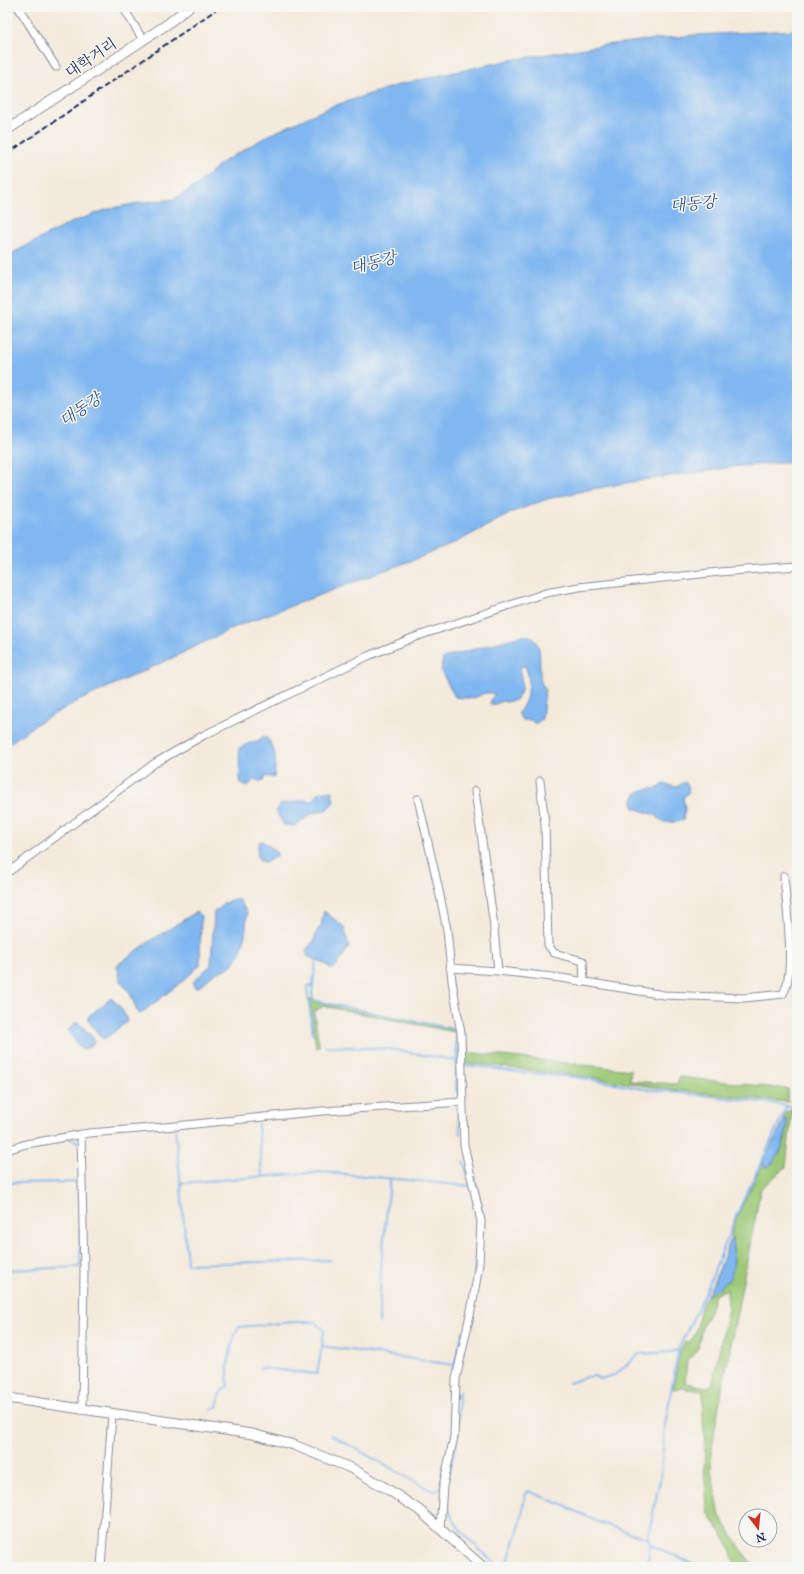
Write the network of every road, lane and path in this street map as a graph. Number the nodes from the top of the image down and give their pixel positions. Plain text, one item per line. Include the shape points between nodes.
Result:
1 (18, 7) edge
2 (123, 7) edge
3 (189, 7) edge
4 (143, 40) junction
5 (56, 67) dead end
6 (7, 130) edge
7 (797, 566) edge
8 (540, 781) dead end
9 (475, 791) dead end
10 (418, 799) dead end
11 (7, 873) edge
12 (784, 876) dead end
13 (788, 917) junction
14 (797, 917) edge
15 (793, 959) edge
16 (450, 968) junction
17 (498, 971) junction
18 (584, 982) junction
19 (462, 1102) junction
20 (81, 1134) junction
21 (7, 1150) edge
22 (7, 1398) edge
23 (82, 1410) junction
24 (112, 1414) junction
25 (440, 1529) junction
26 (101, 1567) edge
27 (483, 1567) edge

1 - 5 street
2 - 4 street
3 - 4 main road, 대학거리
4 - 6 main road, 대학거리
7 - 11 street via 579,587 546,593 374,653 204,735 155,763
8 - 18 street via 545,824 548,945 554,953 583,961
9 - 17 street
10 - 16 street via 447,930
12 - 13 street
13 - 14 street
13 - 15 street
15 - 18 street via 787,989 783,994 776,996 744,998 664,995
16 - 17 street
16 - 19 street via 460,1033
17 - 18 street
19 - 20 street via 323,1111
19 - 25 street via 464,1145 480,1211 481,1234 473,1301 456,1379 454,1437 443,1486
20 - 21 street
20 - 23 street via 84,1272
22 - 23 main road
23 - 24 main road
24 - 25 main road via 252,1434 294,1445 353,1469 420,1510
24 - 26 street
25 - 27 main road

